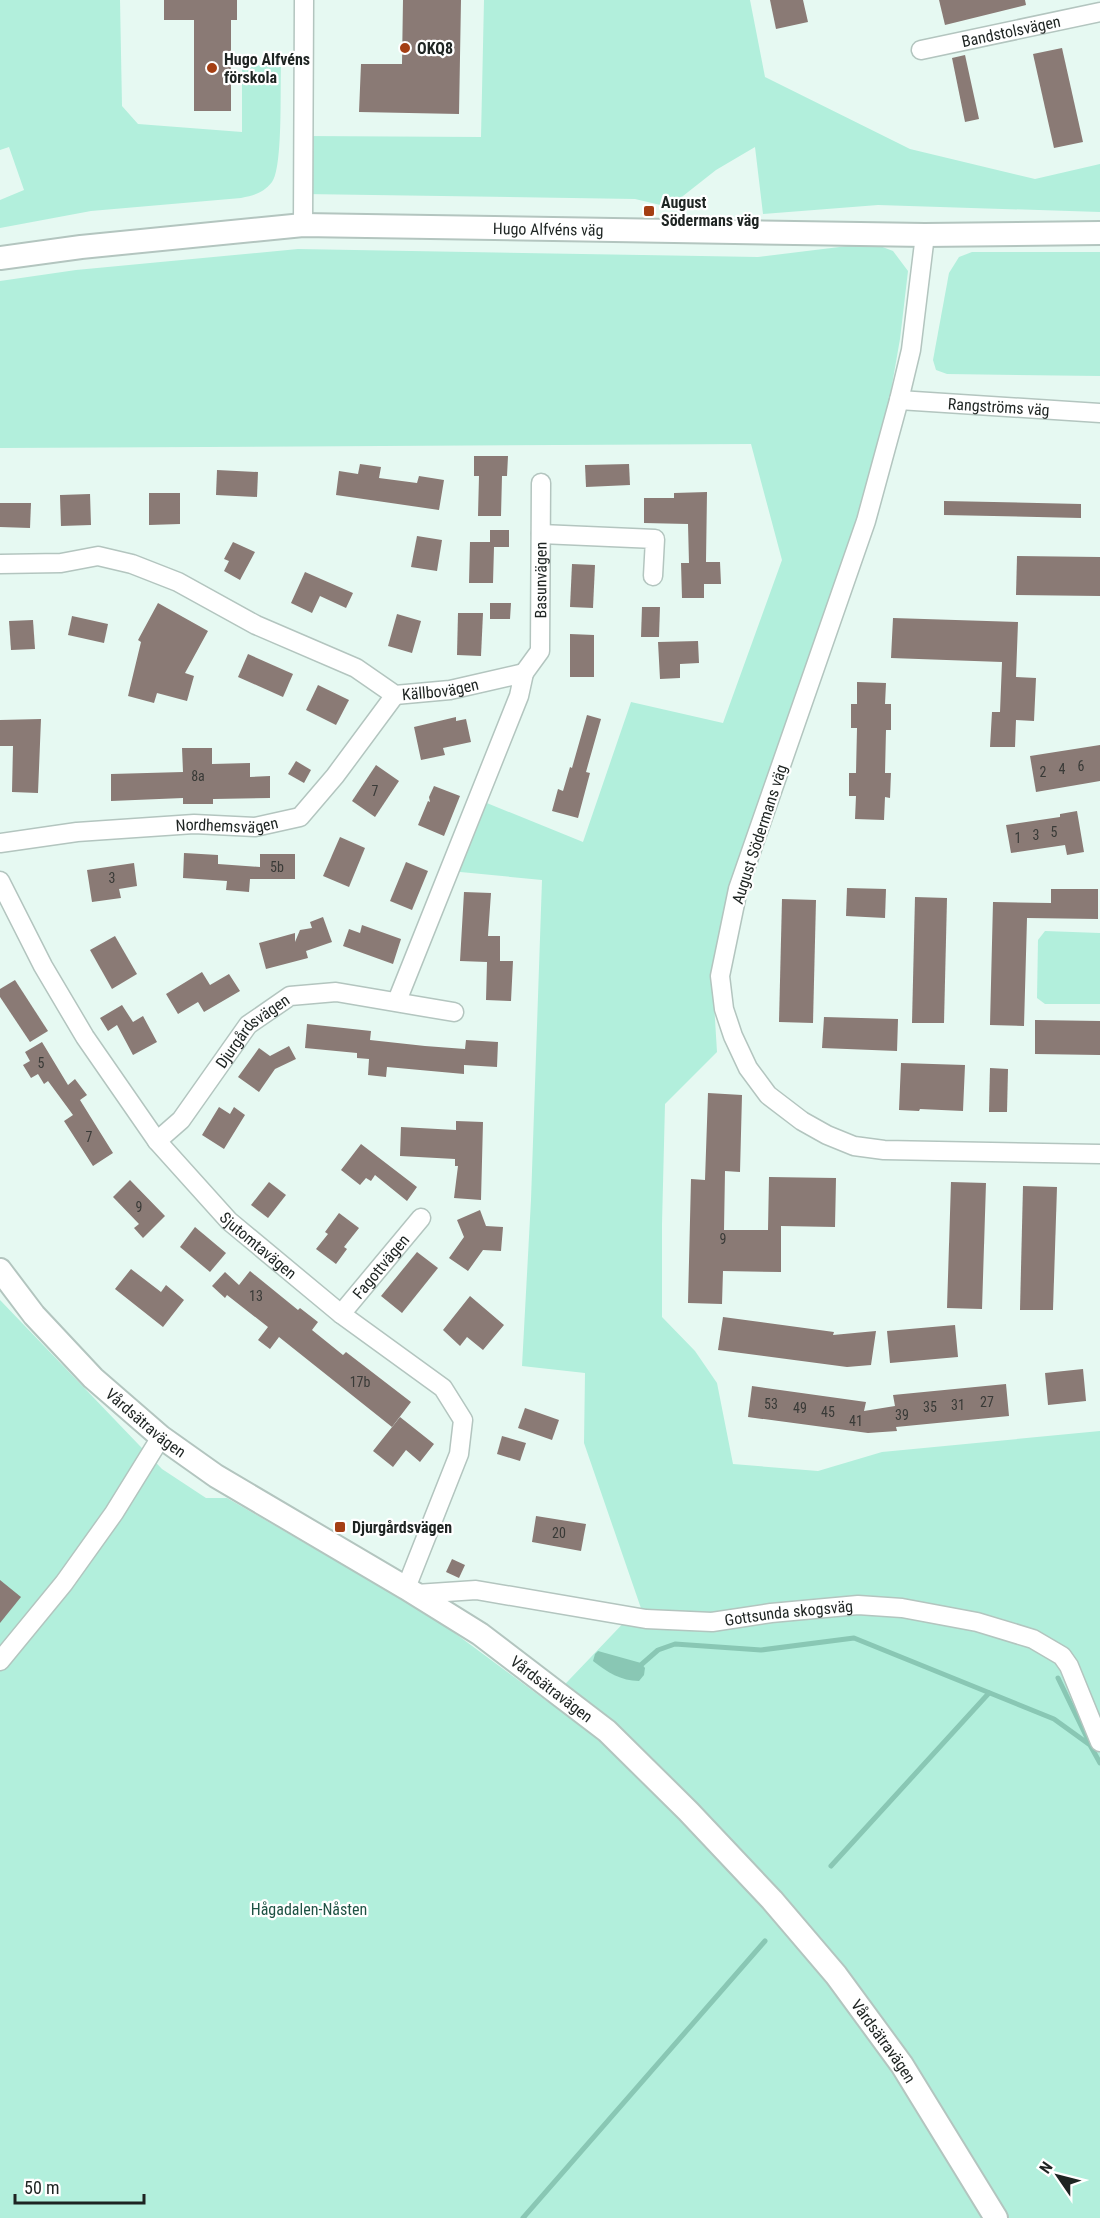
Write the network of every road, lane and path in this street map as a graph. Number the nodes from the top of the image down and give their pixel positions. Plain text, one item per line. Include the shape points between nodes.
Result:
1 (304, 0) edge
2 (1100, 12) edge
3 (921, 50) dead end
4 (303, 225) junction
5 (1100, 233) edge
6 (925, 235) junction
7 (0, 258) edge
8 (899, 400) junction
9 (1100, 413) edge
10 (541, 483) dead end
11 (540, 534) junction
12 (0, 564) edge
13 (653, 576) dead end
14 (524, 673) junction
15 (395, 695) junction
16 (0, 843) edge
17 (0, 881) edge
18 (397, 1001) junction
19 (454, 1012) dead end
20 (157, 1141) junction
21 (1100, 1154) edge
22 (421, 1218) dead end
23 (0, 1270) edge
24 (341, 1314) junction
25 (160, 1437) junction
26 (411, 1591) junction
27 (0, 1661) edge
28 (1100, 1742) edge
29 (996, 2218) edge

1 - 4 street
2 - 3 street, Bandstolsvägen
4 - 6 street, Hugo Alfvéns väg
4 - 7 street, Hugo Alfvéns väg via 81,246
5 - 6 street, Hugo Alfvéns väg
6 - 8 street, August Södermans väg via 910,350
8 - 9 street, Rangströms väg
8 - 21 street, August Södermans väg via 866,521 738,889 720,976 724,1008 748,1068 768,1095 802,1121 854,1146 884,1150
10 - 11 street, Basunvägen
11 - 13 street via 655,539
11 - 14 street, Basunvägen via 540,651
12 - 15 street, Källbovägen via 61,563 98,556 132,564 178,582 256,625 356,668
14 - 15 street, Källbovägen via 450,690
14 - 18 street via 515,706
15 - 16 street, Nordhemsvägen via 300,817 255,827 194,824 77,832
17 - 20 street, Sjutomtavägen via 73,1016
18 - 19 street, Djurgårdsvägen
18 - 20 street, Djurgårdsvägen via 336,992 290,996 248,1025 181,1120
20 - 24 street, Sjutomtavägen via 229,1221
22 - 24 street, Fagottvägen
23 - 25 street, Vårdsätravägen via 34,1315 93,1378
24 - 26 street, Sjutomtavägen via 443,1388 463,1420 459,1454
25 - 26 street, Vårdsätravägen via 216,1476
25 - 27 street via 70,1575
26 - 28 street, Gottsunda skogsväg via 476,1590 646,1619 712,1622 858,1605 902,1608 977,1622 1033,1639 1062,1656
26 - 29 street, Vårdsätravägen via 489,1640 607,1731 688,1811 836,1975 902,2065

